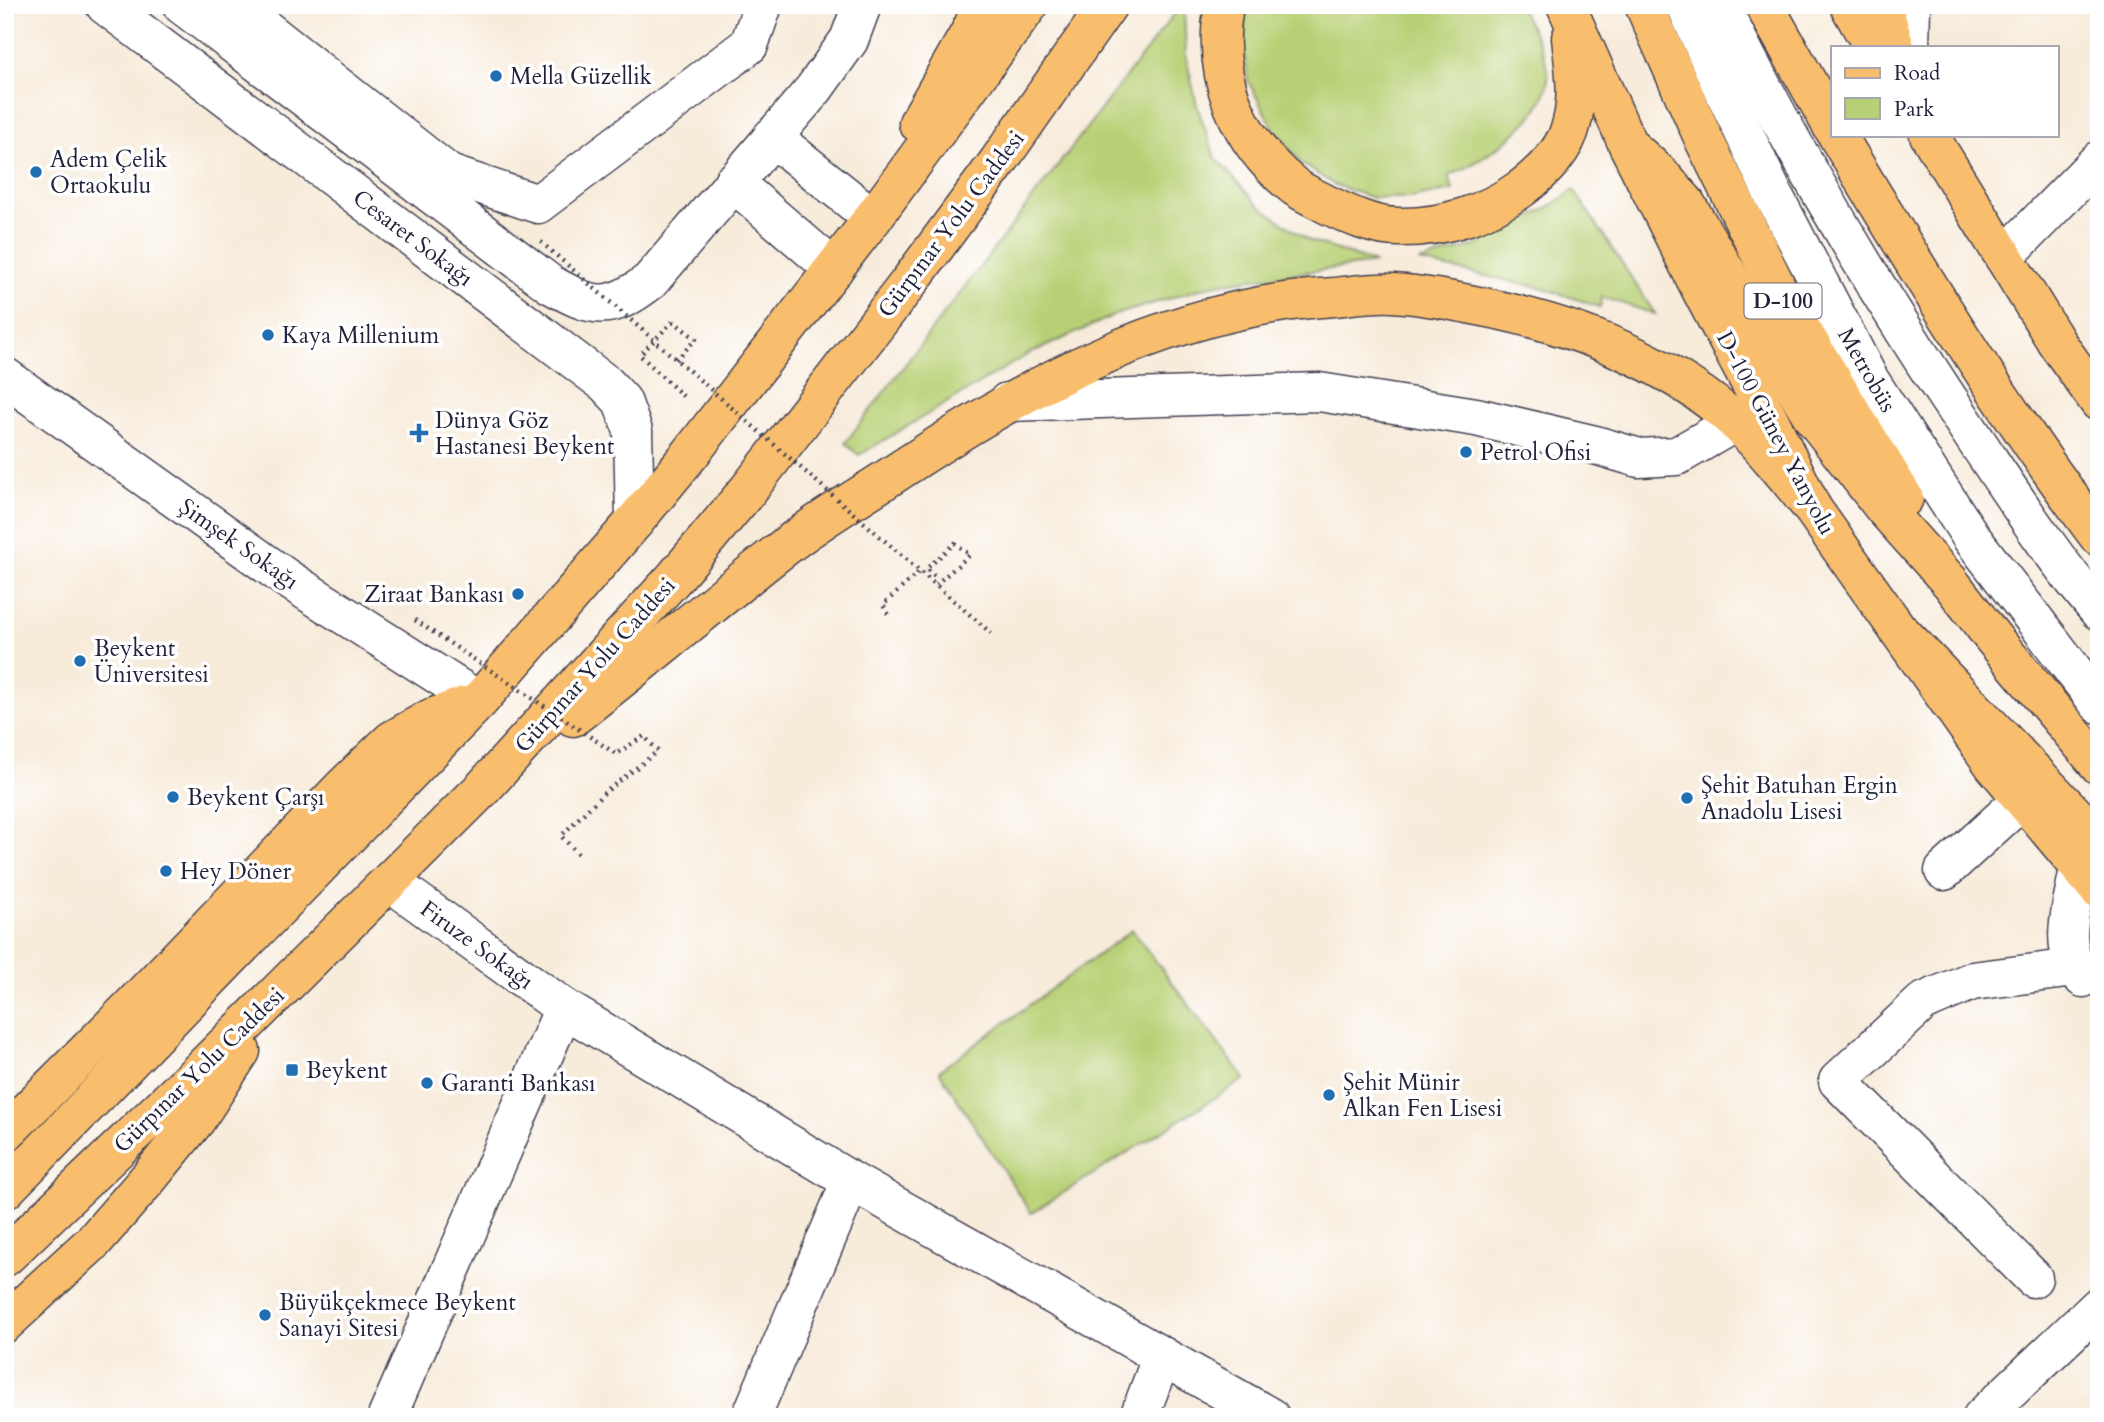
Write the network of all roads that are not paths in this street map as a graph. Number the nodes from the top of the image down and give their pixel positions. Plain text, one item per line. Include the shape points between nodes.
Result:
1 (105, 5) edge
2 (182, 5) edge
3 (235, 5) edge
4 (762, 5) edge
5 (862, 5) edge
6 (983, 5) edge
7 (1030, 5) edge
8 (1108, 5) edge
9 (1224, 5) edge
10 (1564, 5) edge
11 (1644, 5) edge
12 (1686, 5) edge
13 (1720, 5) edge
14 (1764, 5) edge
15 (1849, 5) edge
16 (1882, 5) edge
17 (1911, 5) edge
18 (1872, 46) edge
19 (1895, 46) edge
20 (1910, 46) edge
21 (1831, 124) edge
22 (1838, 136) edge
23 (1930, 136) edge
24 (772, 137) junction
25 (1628, 145) junction
26 (2099, 160) edge
27 (733, 182) junction
28 (873, 218) junction
29 (2004, 257) junction
30 (834, 269) junction
31 (5, 377) edge
32 (1007, 402) junction
33 (2099, 402) edge
34 (1736, 422) junction
35 (1812, 508) junction
36 (635, 521) junction
37 (2099, 537) edge
38 (1950, 582) junction
39 (2099, 611) edge
40 (1901, 632) junction
41 (479, 701) junction
42 (2099, 704) edge
43 (2099, 765) edge
44 (482, 789) junction
45 (2022, 799) junction
46 (2092, 866) edge
47 (1944, 871) dead end
48 (390, 882) junction
49 (267, 1003) junction
50 (564, 1008) junction
51 (5, 1133) edge
52 (851, 1181) junction
53 (5, 1190) edge
54 (5, 1257) edge
55 (2033, 1278) dead end
56 (2099, 1306) edge
57 (5, 1323) edge
58 (1162, 1356) junction
59 (387, 1417) edge
60 (751, 1417) edge
61 (1139, 1417) edge
62 (1270, 1417) edge
63 (1982, 1417) edge

1 - 36 street, Cesaret Sokağı via 606,384 622,401 633,430
2 - 27 street via 550,284 577,299 597,304 625,300 650,281
3 - 4 street via 449,174 538,204 750,46
5 - 24 street via 849,40
6 - 28 main road via 925,109
7 - 28 main road
8 - 44 main road, Gürpınar Yolu Caddesi via 916,274 748,490
9 - 10 main road via 1222,69 1235,116 1262,157 1297,189 1353,217 1396,227 1449,223 1500,204 1542,173 1563,146 1573,122 1575,77
10 - 25 main road, D-100 Güney Yanyolu
11 - 38 main road, D-100 via 1782,298 1927,536
12 - 42 street, Metrobüs via 1774,196 1869,379 1970,537
13 - 39 street via 1829,208 1913,348 2016,500
14 - 21 main road
15 - 18 main road
16 - 19 main road
17 - 20 street
22 - 37 main road via 1918,272 2041,459
23 - 29 main road
24 - 27 street
24 - 28 street
25 - 35 main road, D-100 Güney Yanyolu
25 - 38 main road via 1685,202 1812,416 1883,507
26 - 29 street
27 - 30 street
28 - 30 main road
29 - 33 main road
30 - 36 main road
31 - 41 street, Şimşek Sokağı via 286,578
32 - 34 street via 1319,392 1476,417 1639,458 1677,456
32 - 34 main road via 1111,351 1195,320 1290,299 1390,293 1537,319 1588,337 1633,355 1696,391
32 - 44 main road via 789,543
34 - 35 main road
35 - 40 main road, D-100 Güney Yanyolu
36 - 41 main road
38 - 43 main road, D-100
40 - 45 main road, D-100 Güney Yanyolu
40 - 46 main road
41 - 51 main road via 431,718 392,740
41 - 53 main road
44 - 48 main road, Gürpınar Yolu Caddesi
45 - 46 main road, D-100 Güney Yanyolu
45 - 47 street
46 - 55 street via 2068,928 2068,947 2079,973 1972,981 1923,1002 1838,1081
48 - 49 main road, Gürpınar Yolu Caddesi
48 - 50 street, Firuze Sokağı
49 - 54 main road, Gürpınar Yolu Caddesi
49 - 57 main road via 197,1121 93,1242
50 - 52 street, Firuze Sokağı
50 - 59 street
52 - 58 street, Firuze Sokağı
52 - 60 street
56 - 63 street
58 - 61 street
58 - 62 street, Firuze Sokağı

